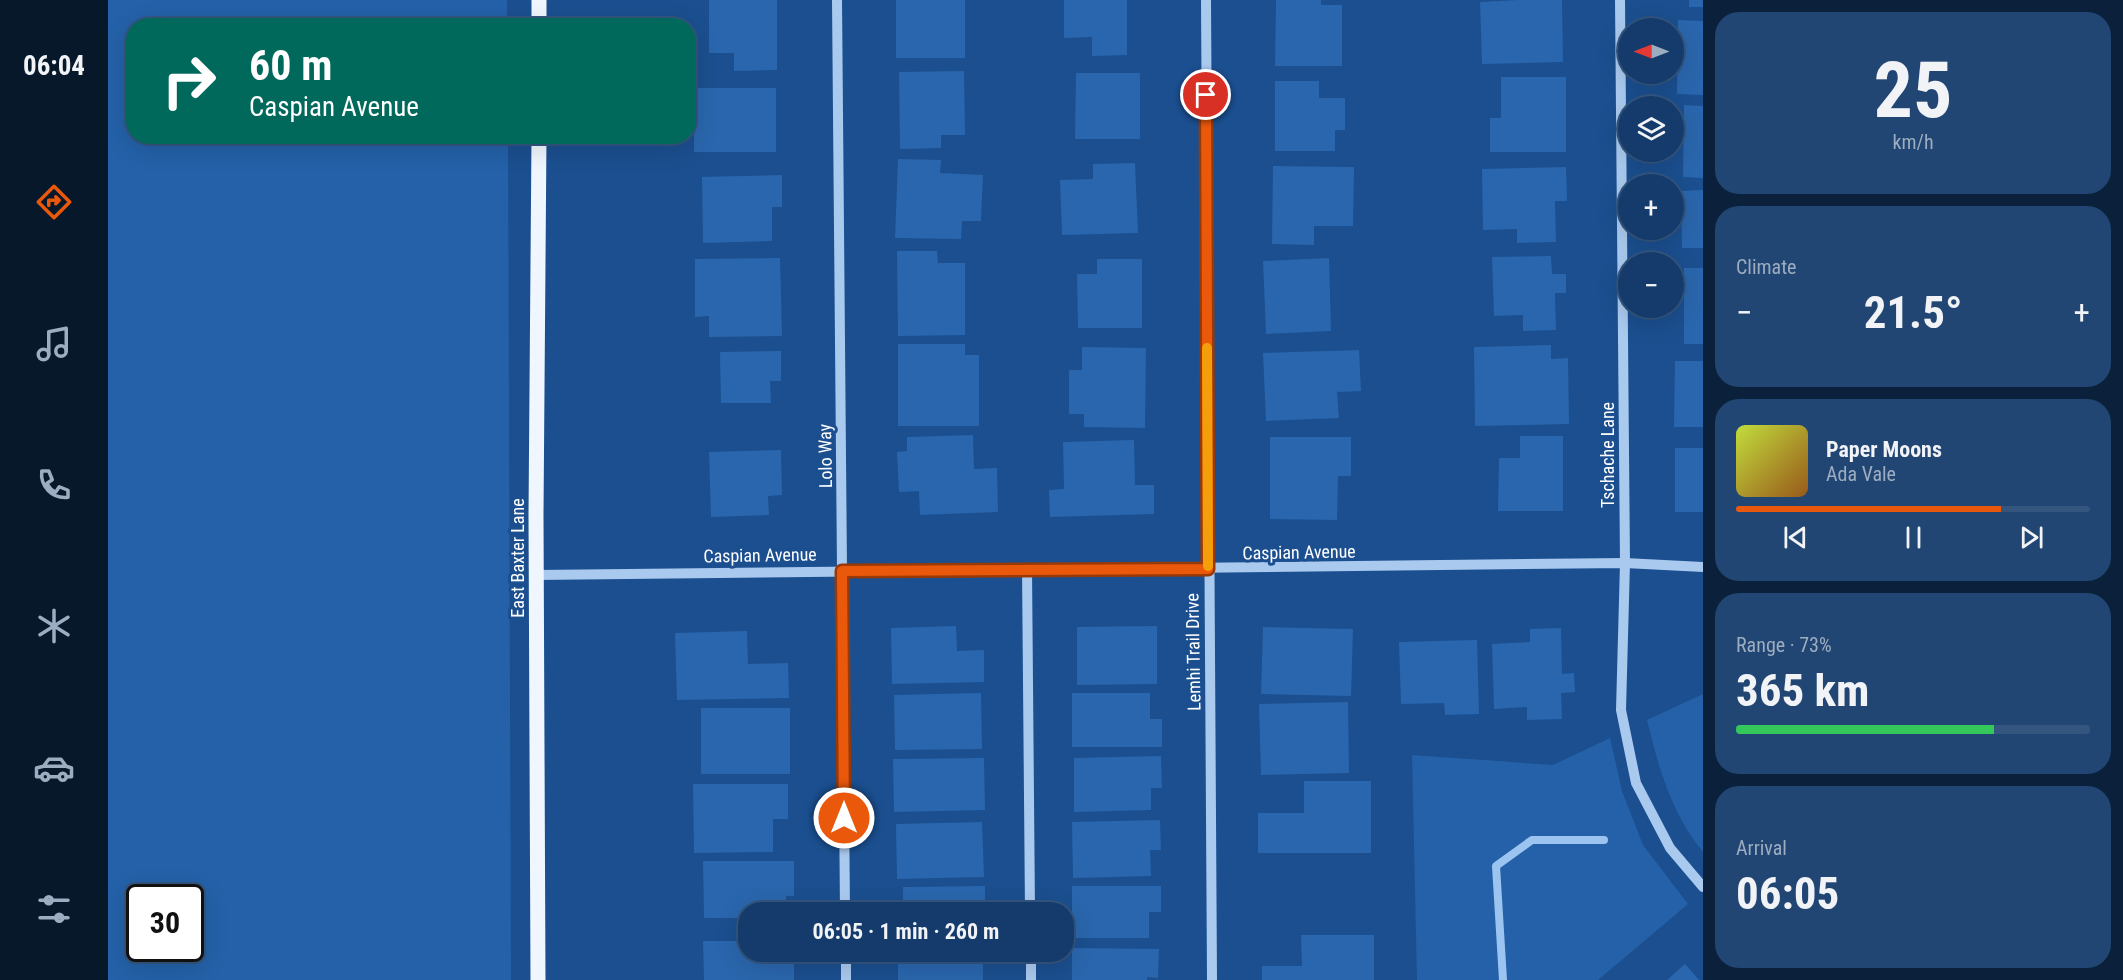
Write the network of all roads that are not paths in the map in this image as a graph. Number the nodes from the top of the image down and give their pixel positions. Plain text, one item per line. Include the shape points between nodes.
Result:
1 (540, 0) edge
2 (837, 0) edge
3 (1206, 0) edge
4 (1620, 0) edge
5 (539, 18) edge
6 (539, 144) edge
7 (1625, 563) junction
8 (1703, 567) edge
9 (1027, 568) junction
10 (1208, 569) junction
11 (842, 571) junction
12 (536, 575) junction
13 (1703, 887) edge
14 (845, 902) edge
15 (1030, 902) edge
16 (846, 962) edge
17 (1031, 962) edge
18 (538, 980) edge
19 (846, 980) edge
20 (1031, 980) edge
21 (1212, 980) edge

1 - 5 main road
2 - 11 street, Lolo Way
3 - 10 street, Lemhi Trail Drive
4 - 7 street, Tschache Lane
6 - 12 main road, East Baxter Lane
7 - 8 street, Caspian Avenue
7 - 10 street, Caspian Avenue
7 - 13 street, Tschache Lane via 1621,710 1635,783 1670,848
9 - 10 street, Caspian Avenue
9 - 11 street, Caspian Avenue
9 - 15 street
10 - 21 street, Lemhi Trail Drive
11 - 12 street, Caspian Avenue
11 - 14 street, Lolo Way
12 - 18 main road, East Baxter Lane
16 - 19 street
17 - 20 street

